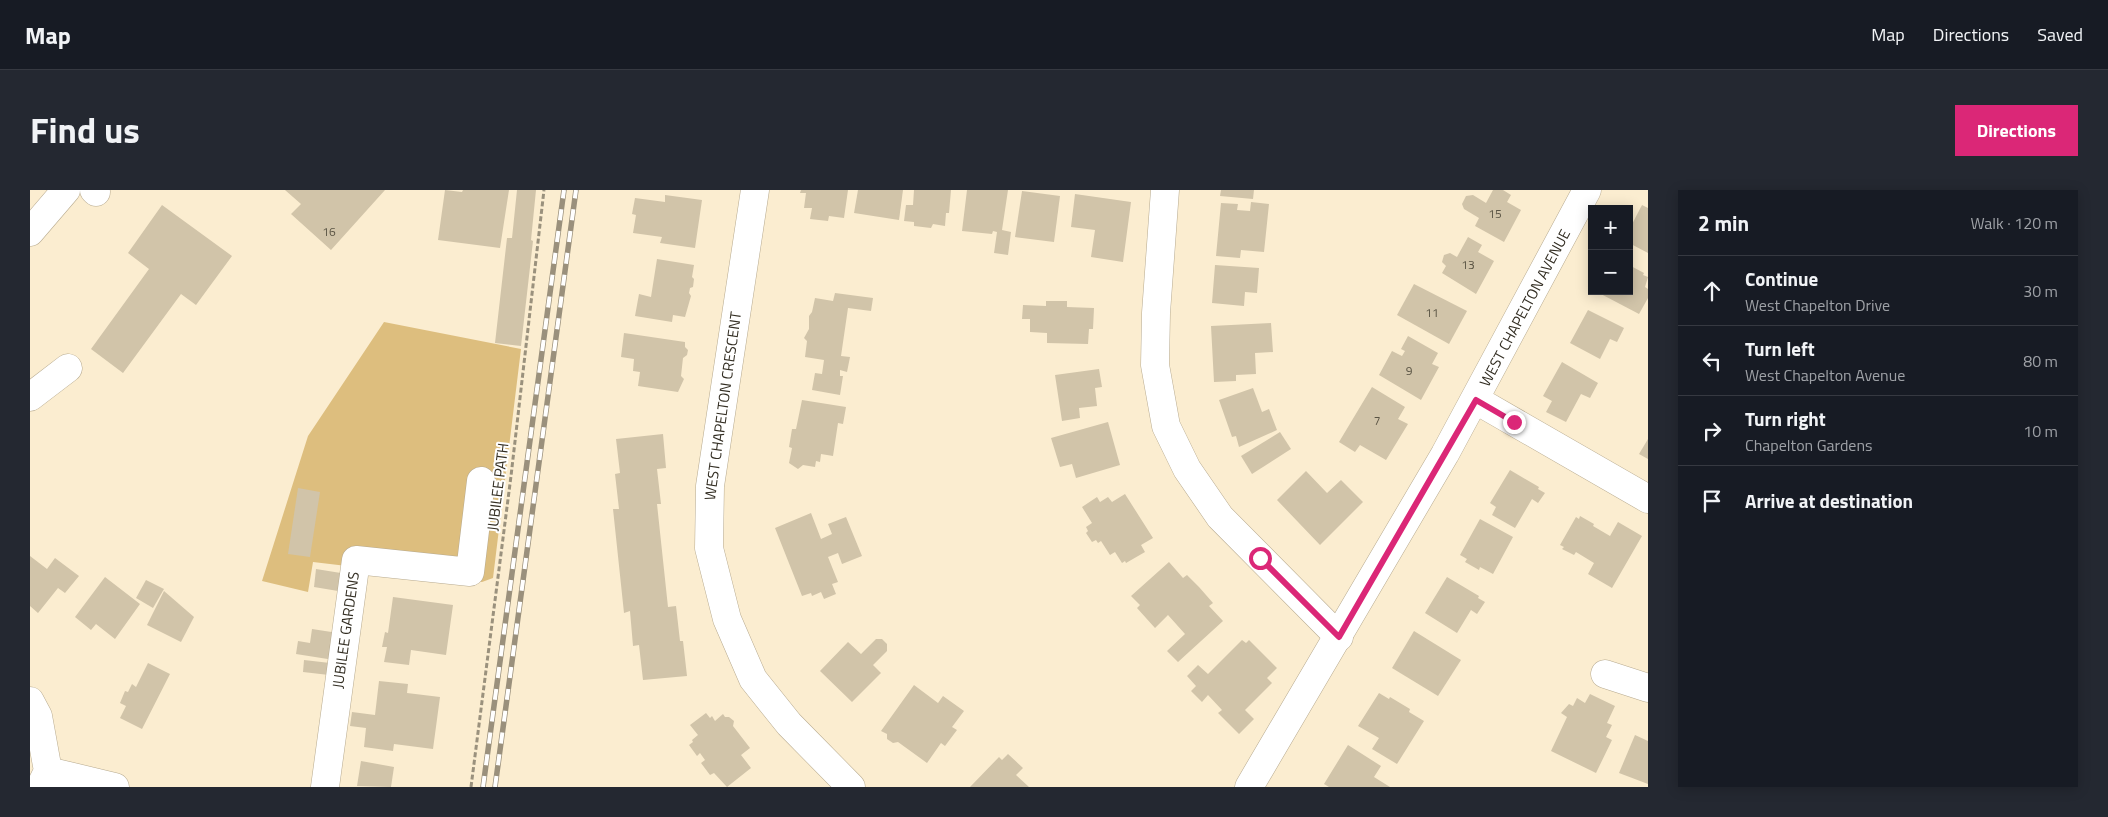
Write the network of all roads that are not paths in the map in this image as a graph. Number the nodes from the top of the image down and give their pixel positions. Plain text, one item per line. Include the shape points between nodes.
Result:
1 (66, 190) edge
2 (755, 190) edge
3 (1165, 190) edge
4 (1587, 190) edge
5 (30, 232) edge
6 (68, 368) dead end
7 (30, 397) edge
8 (1476, 400) junction
9 (481, 481) dead end
10 (1648, 499) edge
11 (1339, 637) junction
12 (1605, 674) dead end
13 (1648, 688) edge
14 (30, 701) edge
15 (44, 779) edge
16 (115, 787) edge
17 (325, 787) edge
18 (851, 787) edge
19 (1249, 787) edge

1 - 5 street
2 - 18 street, WEST CHAPELTON CRESCENT via 710,486 709,548 727,619 753,679 789,724
3 - 11 street via 1155,365 1166,426 1187,469 1220,517
4 - 8 street, WEST CHAPELTON AVENUE
6 - 7 street
8 - 10 street
8 - 11 street, WEST CHAPELTON AVENUE
9 - 17 street, JUBILEE GARDENS via 470,572 356,560
11 - 19 street, WEST CHAPELTON AVENUE
12 - 13 street
14 - 15 street via 38,716
15 - 16 street

